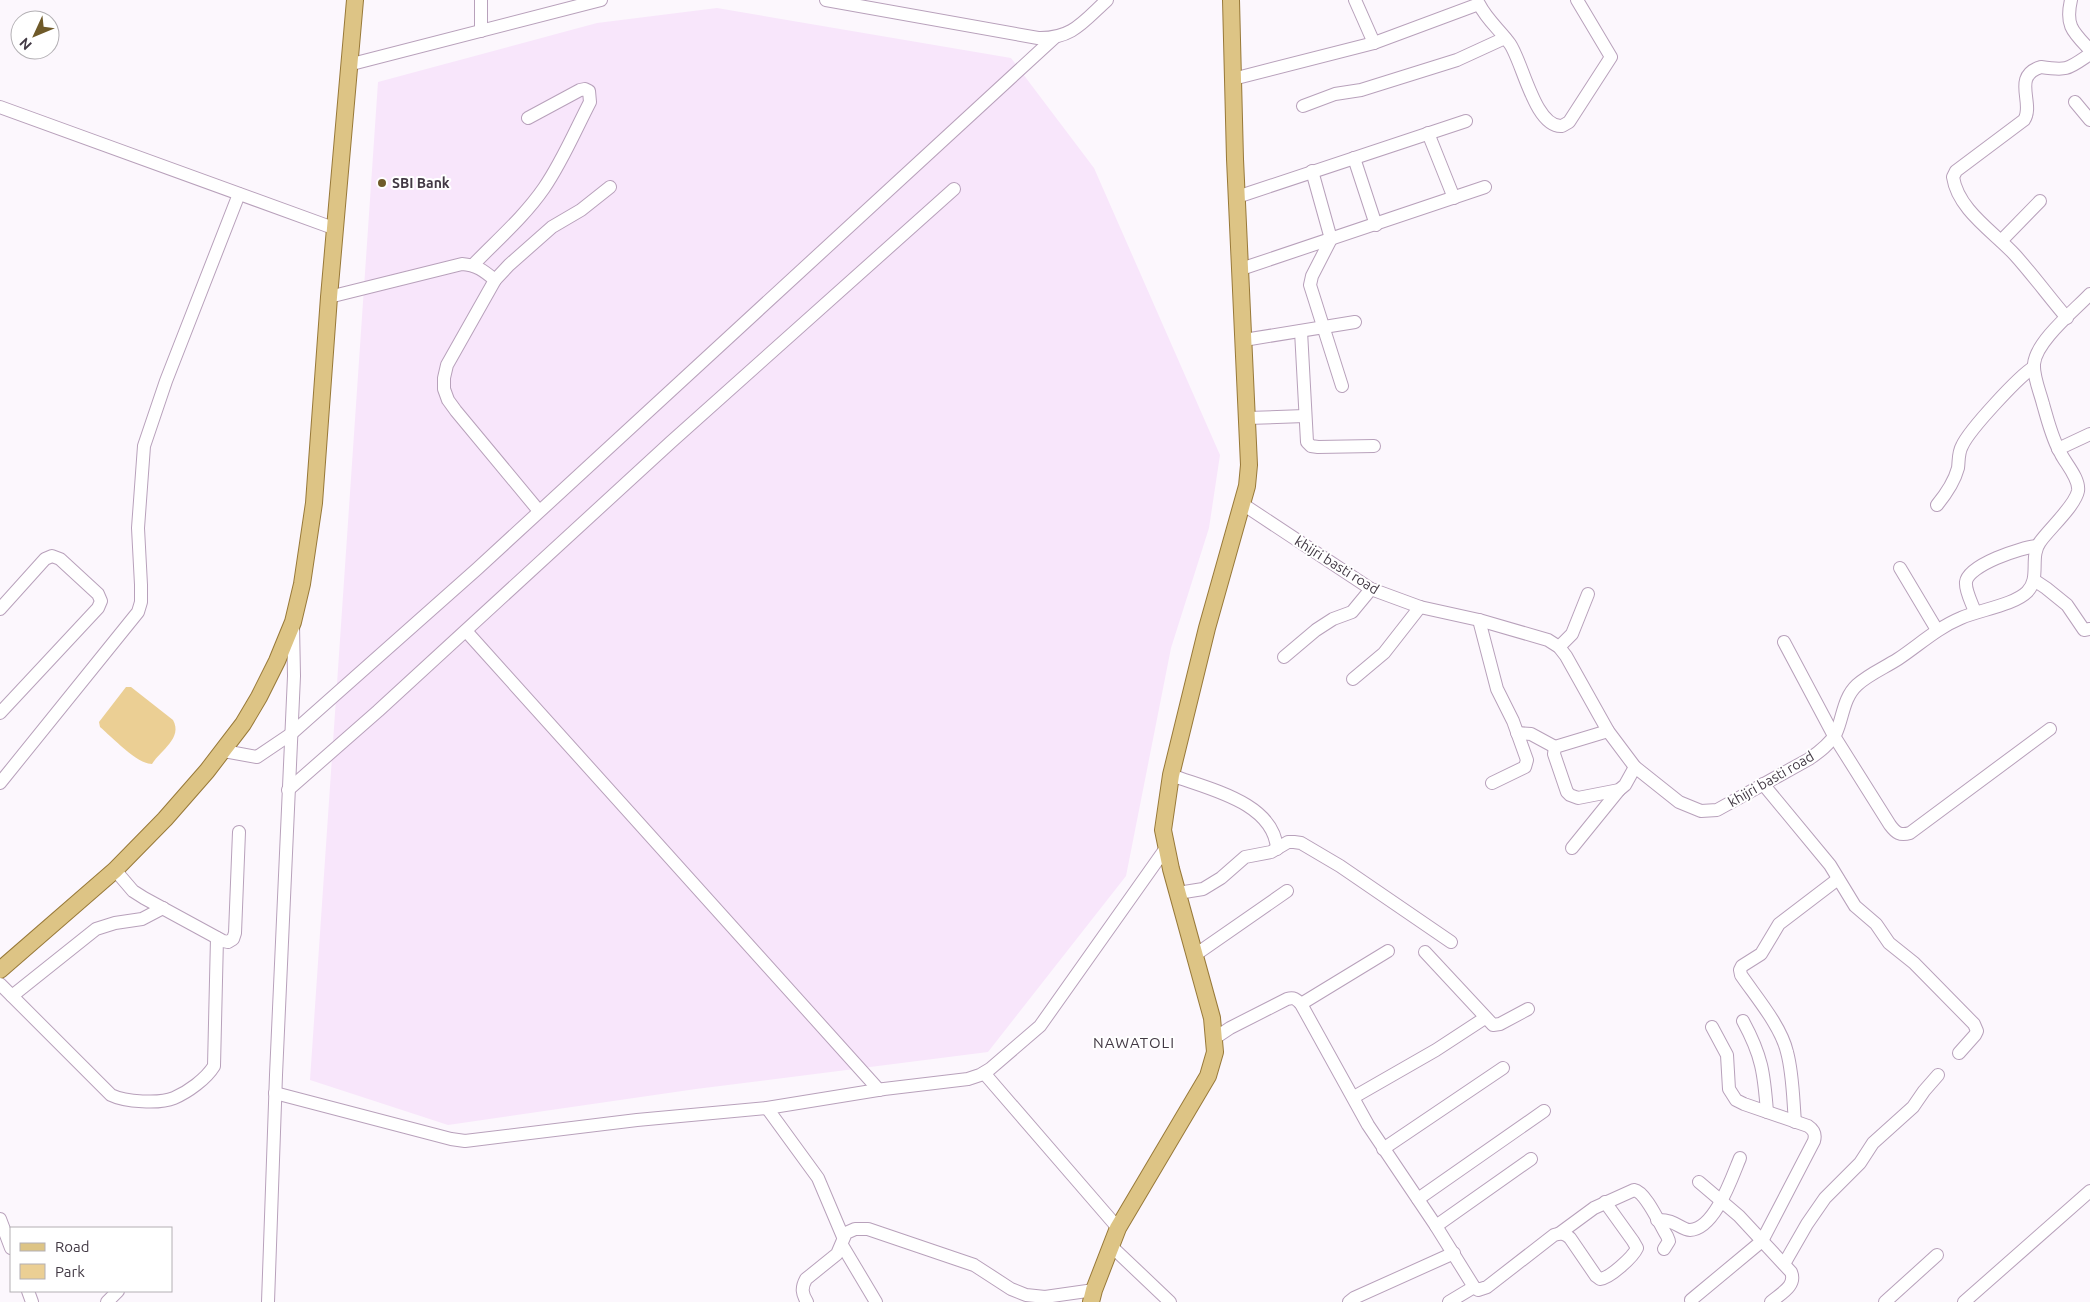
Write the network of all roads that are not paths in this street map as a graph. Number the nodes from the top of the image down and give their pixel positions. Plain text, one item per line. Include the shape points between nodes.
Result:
1 (355, 0) edge
2 (481, 0) edge
3 (601, 0) edge
4 (826, 0) edge
5 (1231, 0) edge
6 (1355, 0) edge
7 (1578, 0) edge
8 (2071, 0) edge
9 (1104, 1) edge
10 (480, 31) junction
11 (1054, 38) junction
12 (1505, 38) junction
13 (1374, 43) junction
14 (2090, 50) edge
15 (2090, 54) edge
16 (348, 65) junction
17 (1233, 79) junction
18 (2074, 102) dead end
19 (0, 106) edge
20 (1303, 106) dead end
21 (528, 118) dead end
22 (2090, 120) edge
23 (1466, 121) dead end
24 (1428, 133) junction
25 (1354, 158) junction
26 (1312, 172) junction
27 (610, 187) dead end
28 (1485, 187) dead end
29 (954, 188) dead end
30 (239, 194) junction
31 (1237, 196) junction
32 (1454, 198) junction
33 (2040, 201) dead end
34 (1376, 225) junction
35 (336, 229) junction
36 (1331, 240) junction
37 (2001, 241) junction
38 (472, 265) junction
39 (1241, 269) junction
40 (495, 280) junction
41 (2090, 294) edge
42 (329, 297) junction
43 (2067, 318) junction
44 (1355, 322) dead end
45 (1323, 327) junction
46 (1301, 330) junction
47 (1244, 340) junction
48 (2034, 367) junction
49 (1342, 386) dead end
50 (1305, 416) junction
51 (1247, 418) junction
52 (2090, 434) edge
53 (1374, 446) dead end
54 (2058, 449) junction
55 (1244, 505) junction
56 (1937, 505) dead end
57 (539, 511) junction
58 (2037, 546) junction
59 (1900, 568) dead end
60 (2034, 580) junction
61 (1371, 589) junction
62 (1588, 594) dead end
63 (1420, 606) junction
64 (0, 609) edge
65 (1975, 612) junction
66 (1480, 620) junction
67 (293, 622) junction
68 (2090, 629) edge
69 (1937, 630) junction
70 (466, 631) junction
71 (1784, 642) dead end
72 (1559, 647) junction
73 (1284, 657) dead end
74 (1353, 679) dead end
75 (0, 713) edge
76 (2050, 730) dead end
77 (1608, 731) junction
78 (291, 734) junction
79 (1517, 734) junction
80 (1834, 736) junction
81 (1555, 747) junction
82 (224, 751) junction
83 (1635, 767) junction
84 (1171, 775) junction
85 (0, 783) edge
86 (1492, 783) dead end
87 (1763, 784) junction
88 (288, 790) junction
89 (1619, 790) junction
90 (239, 832) dead end
91 (1166, 848) junction
92 (1572, 848) dead end
93 (1277, 850) junction
94 (115, 870) junction
95 (1838, 879) junction
96 (1287, 891) dead end
97 (1178, 893) junction
98 (162, 908) junction
99 (217, 938) junction
100 (1451, 942) dead end
101 (1388, 951) dead end
102 (1425, 952) dead end
103 (1195, 954) junction
104 (0, 970) edge
105 (0, 984) edge
106 (12, 996) junction
107 (1301, 1004) junction
108 (1528, 1009) dead end
109 (1485, 1018) junction
110 (1744, 1021) dead end
111 (1712, 1027) dead end
112 (1215, 1038) junction
113 (1959, 1053) dead end
114 (1503, 1068) dead end
115 (984, 1073) junction
116 (1938, 1075) dead end
117 (878, 1090) junction
118 (275, 1093) junction
119 (1354, 1098) junction
120 (767, 1108) junction
121 (1544, 1112) dead end
122 (1767, 1112) junction
123 (1795, 1122) junction
124 (1383, 1149) junction
125 (1740, 1158) dead end
126 (1532, 1159) dead end
127 (1699, 1182) dead end
128 (2090, 1191) edge
129 (1418, 1199) junction
130 (1605, 1202) junction
131 (1722, 1202) junction
132 (0, 1219) edge
133 (1657, 1220) junction
134 (1436, 1226) junction
135 (1118, 1228) junction
136 (1560, 1233) junction
137 (843, 1241) junction
138 (1762, 1241) junction
139 (1110, 1244) junction
140 (10, 1245) edge
141 (1664, 1249) dead end
142 (1454, 1253) junction
143 (1937, 1255) dead end
144 (1784, 1264) junction
145 (1474, 1287) junction
146 (117, 1292) edge
147 (1092, 1296) edge
148 (1690, 1300) dead end
149 (107, 1302) edge
150 (268, 1302) edge
151 (807, 1302) edge
152 (876, 1302) edge
153 (1170, 1302) edge
154 (1349, 1302) edge
155 (1449, 1302) edge
156 (1771, 1302) edge
157 (1885, 1302) edge
158 (1964, 1302) edge

1 - 16 main road
2 - 10 street
3 - 10 street
4 - 11 street via 1038,38
5 - 17 main road
6 - 13 street
7 - 12 street via 1611,57 1565,126 1552,124 1542,116 1516,55
8 - 14 street via 2069,24
9 - 11 street via 1077,27
10 - 16 street
11 - 57 street
12 - 13 street via 1488,20 1479,4
12 - 20 street via 1458,60
13 - 17 street
15 - 37 street via 2063,70 2035,69 2025,84 2027,113 2024,120 1954,173 1953,180 1968,208
16 - 35 main road
17 - 31 main road
18 - 22 street
19 - 30 street
21 - 38 street via 580,90 589,91 590,102 554,173 516,222
23 - 24 street
24 - 25 street
24 - 32 street
25 - 26 street
25 - 34 street
26 - 31 street
26 - 36 street
27 - 40 street via 552,227
28 - 32 street
29 - 70 street
30 - 35 street
30 - 85 street via 144,446 138,528 141,602 138,612
31 - 39 main road
32 - 34 street
33 - 37 street
34 - 36 street
35 - 42 main road
36 - 39 street
36 - 45 street via 1310,285
37 - 43 street
38 - 40 street
38 - 42 street via 446,267
39 - 47 main road
40 - 57 street via 448,365 444,389 456,411
41 - 43 street
42 - 67 main road via 314,503
43 - 48 street via 2042,346
44 - 45 street
45 - 46 street
45 - 49 street
46 - 47 street
46 - 50 street
47 - 51 main road
48 - 54 street
48 - 56 street via 2023,374 1966,439 1960,448 1952,485
50 - 51 street
50 - 53 street via 1307,442 1311,446
51 - 55 main road via 1249,465
52 - 54 street
54 - 58 street via 2078,484 2076,496
55 - 61 street, khijri basti road
55 - 84 main road via 1207,628
57 - 78 street
58 - 60 street
58 - 65 street via 2022,548 1971,572 1966,585
59 - 69 street
60 - 65 street, khijri basti road via 2029,590 2017,598
60 - 68 street via 2067,605 2084,630
61 - 63 street, khijri basti road
61 - 73 street via 1352,612 1316,630
62 - 72 street via 1572,634
63 - 66 street, khijri basti road
63 - 74 street via 1384,653
64 - 75 street via 52,556 66,564 98,594 101,601
65 - 69 street, khijri basti road
66 - 72 street, khijri basti road via 1548,640
66 - 79 street via 1497,689
67 - 78 street
67 - 82 main road via 259,697
69 - 80 street, khijri basti road via 1853,689
70 - 88 street
70 - 117 street
71 - 80 street
72 - 77 street, khijri basti road
76 - 80 street via 1903,835 1896,833 1890,825
77 - 81 street
77 - 83 street, khijri basti road
78 - 82 street via 257,757
78 - 88 street
79 - 81 street via 1531,734
79 - 86 street via 1527,764
80 - 87 street, khijri basti road via 1809,759
81 - 89 street via 1554,754 1570,795 1578,798
82 - 94 main road via 165,820
83 - 87 street, khijri basti road via 1678,802 1701,811 1717,810
83 - 89 street via 1626,785
84 - 91 main road via 1163,830
84 - 93 street via 1249,805 1274,834
87 - 95 street
88 - 118 street
89 - 92 street
90 - 99 street via 235,933 228,942
91 - 97 main road
91 - 115 street via 1040,1026
93 - 97 street via 1246,857 1203,889
93 - 100 street via 1288,842 1301,843
94 - 98 street via 133,891
94 - 104 main road
95 - 113 street via 1855,906 1876,924 1889,943 1914,963 1974,1024 1975,1035
95 - 123 street via 1779,924 1760,954 1740,970 1787,1050
96 - 103 street
97 - 103 main road
98 - 99 street
98 - 106 street via 142,919 96,929
99 - 106 street via 214,1066 204,1078 173,1098 128,1101 111,1095
101 - 107 street
102 - 109 street
103 - 112 main road
105 - 106 street
107 - 112 street via 1292,998 1287,999
107 - 119 street
108 - 109 street via 1496,1025
109 - 119 street
110 - 122 street via 1762,1060
111 - 122 street via 1727,1055 1727,1081 1732,1095 1744,1104
112 - 135 main road via 1214,1058 1208,1076
114 - 124 street
115 - 117 street via 968,1079
115 - 135 street
116 - 144 street via 1913,1107 1873,1143 1860,1163 1826,1198
117 - 120 street
118 - 120 street via 465,1141
118 - 150 street
119 - 124 street
120 - 137 street via 818,1178
121 - 129 street
122 - 123 street
123 - 138 street via 1813,1130 1814,1141
124 - 129 street
125 - 131 street
126 - 134 street
127 - 131 street
128 - 158 street
129 - 134 street
130 - 133 street via 1638,1191
130 - 136 street
130 - 136 street via 1636,1248 1608,1276 1600,1279 1596,1276 1570,1238
131 - 133 street via 1703,1224 1692,1230 1671,1221
131 - 138 street
132 - 140 street
133 - 141 street via 1669,1241
134 - 142 street
135 - 139 main road
136 - 145 street via 1483,1290
137 - 147 street via 850,1230 868,1229 974,1265 1026,1294
137 - 151 street via 837,1254 806,1279 802,1291
137 - 152 street
138 - 144 street
138 - 148 street
139 - 147 main road
139 - 153 street
142 - 145 street
142 - 154 street
143 - 157 street
144 - 156 street via 1791,1272 1792,1282
145 - 155 street
146 - 149 street

